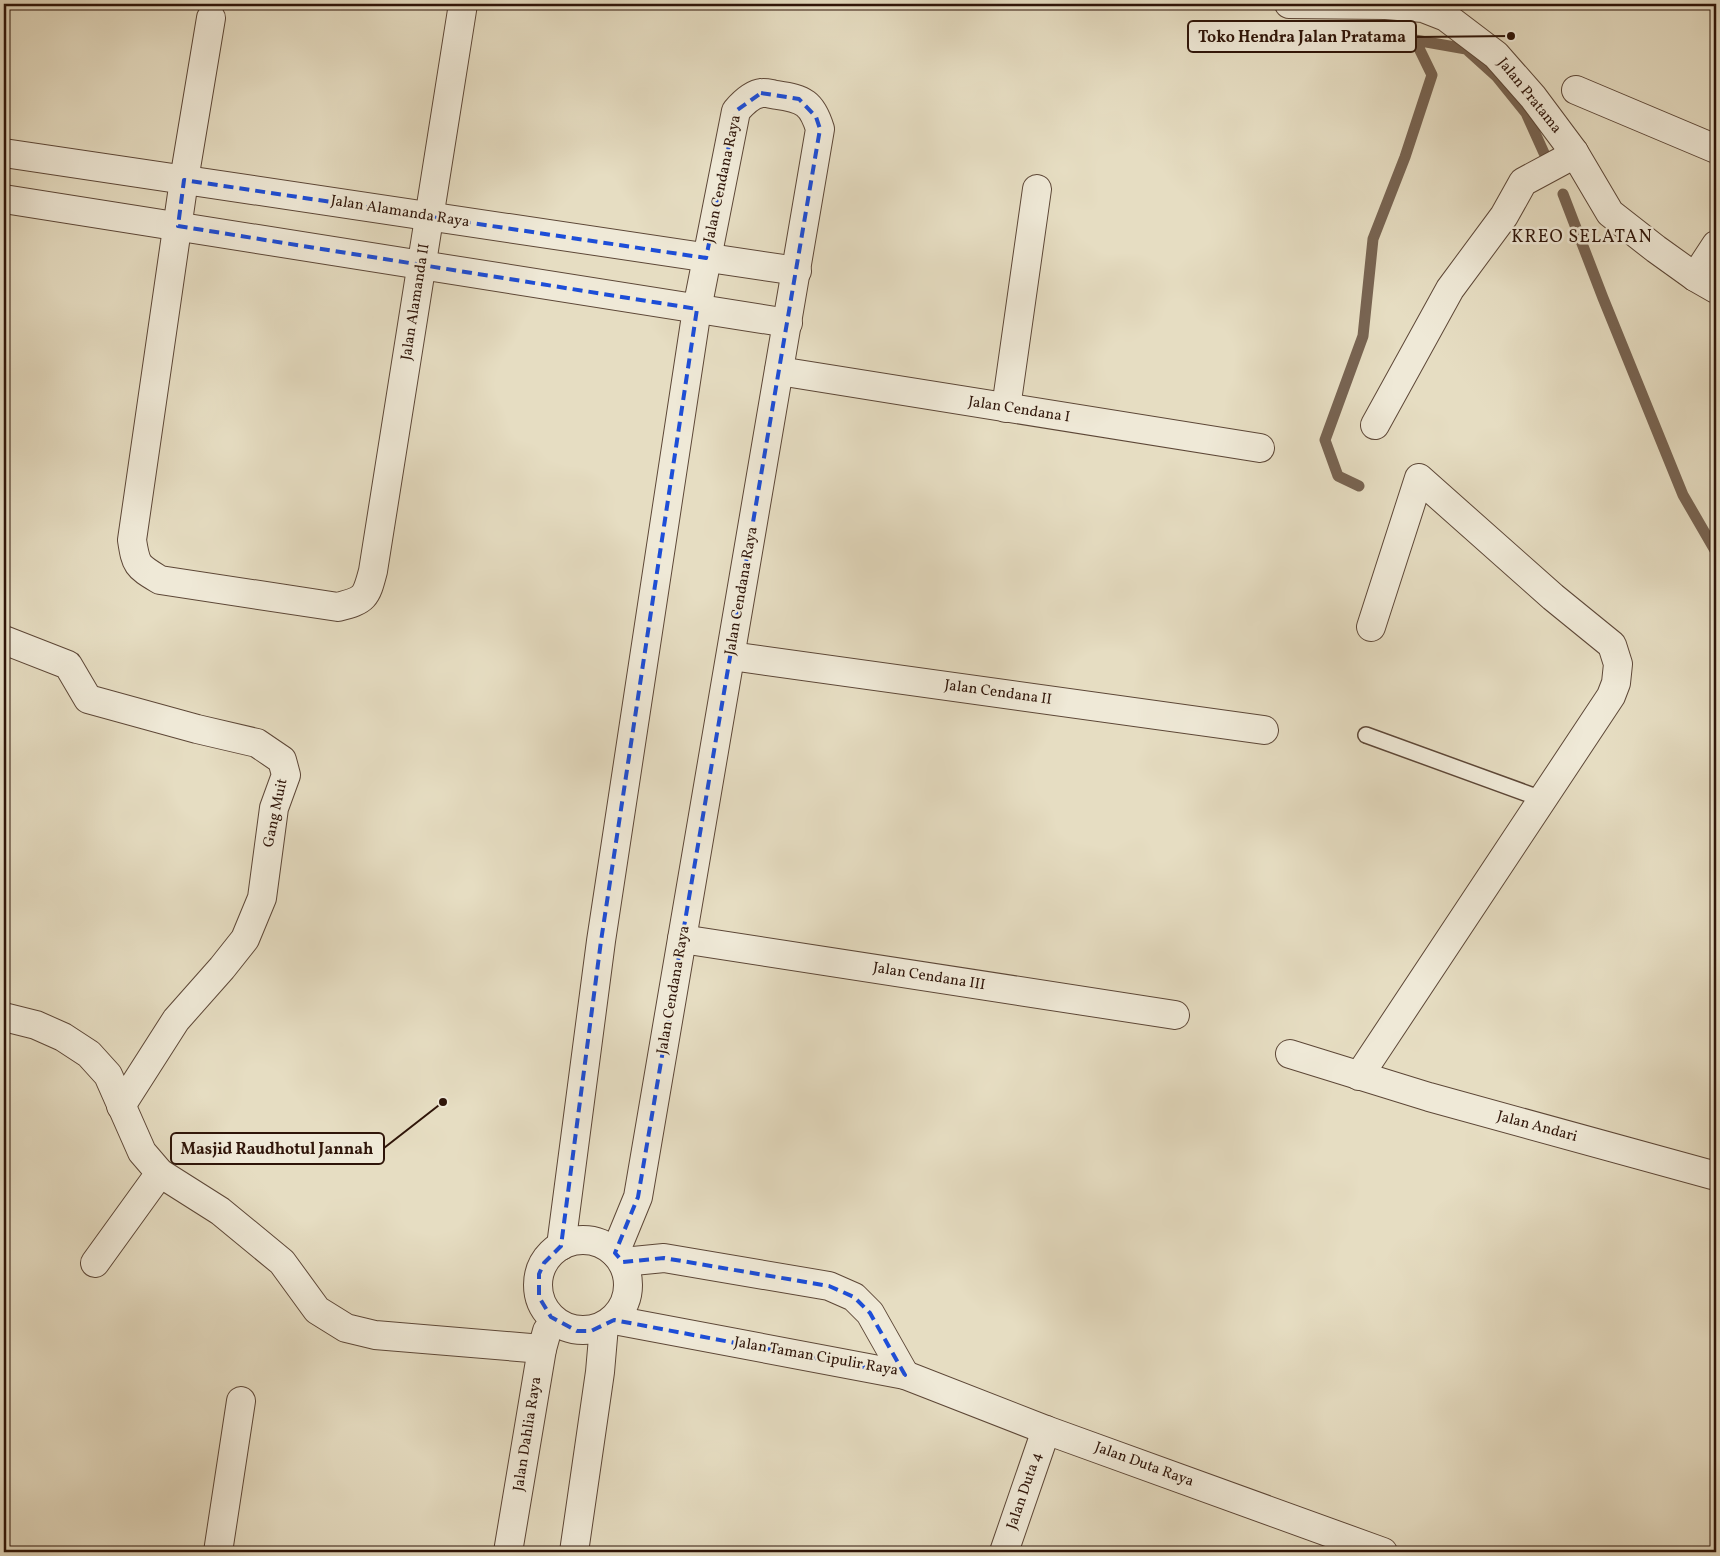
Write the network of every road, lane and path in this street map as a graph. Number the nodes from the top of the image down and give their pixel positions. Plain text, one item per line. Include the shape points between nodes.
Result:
1 (463, 4) edge
2 (1289, 4) edge
3 (1386, 4) edge
4 (211, 18) dead end
5 (1576, 90) dead end
6 (1716, 149) edge
7 (1574, 152) junction
8 (4, 153) edge
9 (184, 180) junction
10 (1037, 190) dead end
11 (4, 198) edge
12 (430, 216) junction
13 (178, 226) junction
14 (1716, 245) edge
15 (706, 258) junction
16 (422, 265) junction
17 (797, 271) junction
18 (1705, 283) edge
19 (697, 309) junction
20 (788, 323) junction
21 (779, 371) junction
22 (1006, 408) junction
23 (1375, 425) dead end
24 (1260, 448) dead end
25 (1371, 627) dead end
26 (4, 640) edge
27 (731, 656) junction
28 (1264, 730) dead end
29 (1366, 735) dead end
30 (1542, 799) junction
31 (682, 939) junction
32 (1175, 1015) dead end
33 (4, 1017) edge
34 (1290, 1054) dead end
35 (1359, 1076) junction
36 (122, 1106) junction
37 (160, 1173) junction
38 (1716, 1176) edge
39 (561, 1246) junction
40 (619, 1258) junction
41 (95, 1263) dead end
42 (551, 1317) junction
43 (609, 1323) junction
44 (542, 1349) junction
45 (904, 1375) junction
46 (241, 1401) dead end
47 (1034, 1425) junction
48 (1344, 1545) edge
49 (218, 1552) edge
50 (508, 1552) edge
51 (574, 1552) edge
52 (1004, 1552) edge
53 (1383, 1552) edge

1 - 12 street, Jalan Alamanda II
2 - 3 street, Jalan Pratama
3 - 7 street, Jalan Pratama via 1423,8 1446,17 1496,55 1533,97
4 - 9 street, Jalan Alamanda II
5 - 6 street
7 - 18 street, Jalan Pratama via 1610,212
7 - 23 street via 1522,182 1504,216 1450,289
8 - 9 street, Jalan Alamanda Raya
9 - 12 street, Jalan Alamanda Raya
9 - 13 street, Jalan Alamanda II
10 - 22 street
11 - 13 street
12 - 15 street, Jalan Alamanda Raya
12 - 16 street, Jalan Alamanda II
13 - 16 street
13 - 16 street, Jalan Alamanda II via 132,540 134,557 141,568 160,580 338,607 358,602 368,591
14 - 18 street
15 - 17 street, Jalan Alamanda Raya
15 - 17 street, Jalan Cendana Raya via 736,111 761,93 799,98 816,117 820,129
15 - 19 street, Jalan Cendana Raya
16 - 19 street
17 - 20 street, Jalan Cendana Raya
19 - 20 street
19 - 39 street, Jalan Cendana Raya via 601,941
20 - 21 street, Jalan Cendana Raya
21 - 22 street, Jalan Cendana I
21 - 27 street, Jalan Cendana Raya
22 - 24 street, Jalan Cendana I
25 - 30 street via 1419,478 1612,645 1618,664 1611,696
26 - 36 street, Gang Muit via 68,665 88,699 197,730 257,743 282,760 286,775 274,808 262,898 245,939 176,1020
27 - 28 street, Jalan Cendana II
27 - 31 street, Jalan Cendana Raya
29 - 30 lane
30 - 35 street
31 - 32 street, Jalan Cendana III
31 - 40 street, Jalan Cendana Raya via 638,1197
33 - 36 street via 63,1036 88,1054 108,1076
34 - 35 street, Jalan Andari
35 - 38 street, Jalan Andari
36 - 37 street via 142,1152
37 - 41 street
37 - 44 street via 220,1212 282,1262 317,1310 346,1328 375,1334
39 - 40 street via 583,1240 596,1241
39 - 42 street via 544,1262 537,1285 544,1308
40 - 43 street via 629,1277 629,1292 624,1307
40 - 45 street, Jalan Taman Cipulir Raya via 664,1258 829,1286 854,1297 870,1313
42 - 43 street via 577,1331 591,1331
42 - 44 street, Jalan Dahlia Raya
43 - 45 street, Jalan Taman Cipulir Raya
43 - 51 street
44 - 50 street, Jalan Dahlia Raya
45 - 47 street, Jalan Duta Raya
46 - 49 street
47 - 48 street, Jalan Duta Raya
47 - 52 street, Jalan Duta 4
48 - 53 street, Jalan Duta Raya

